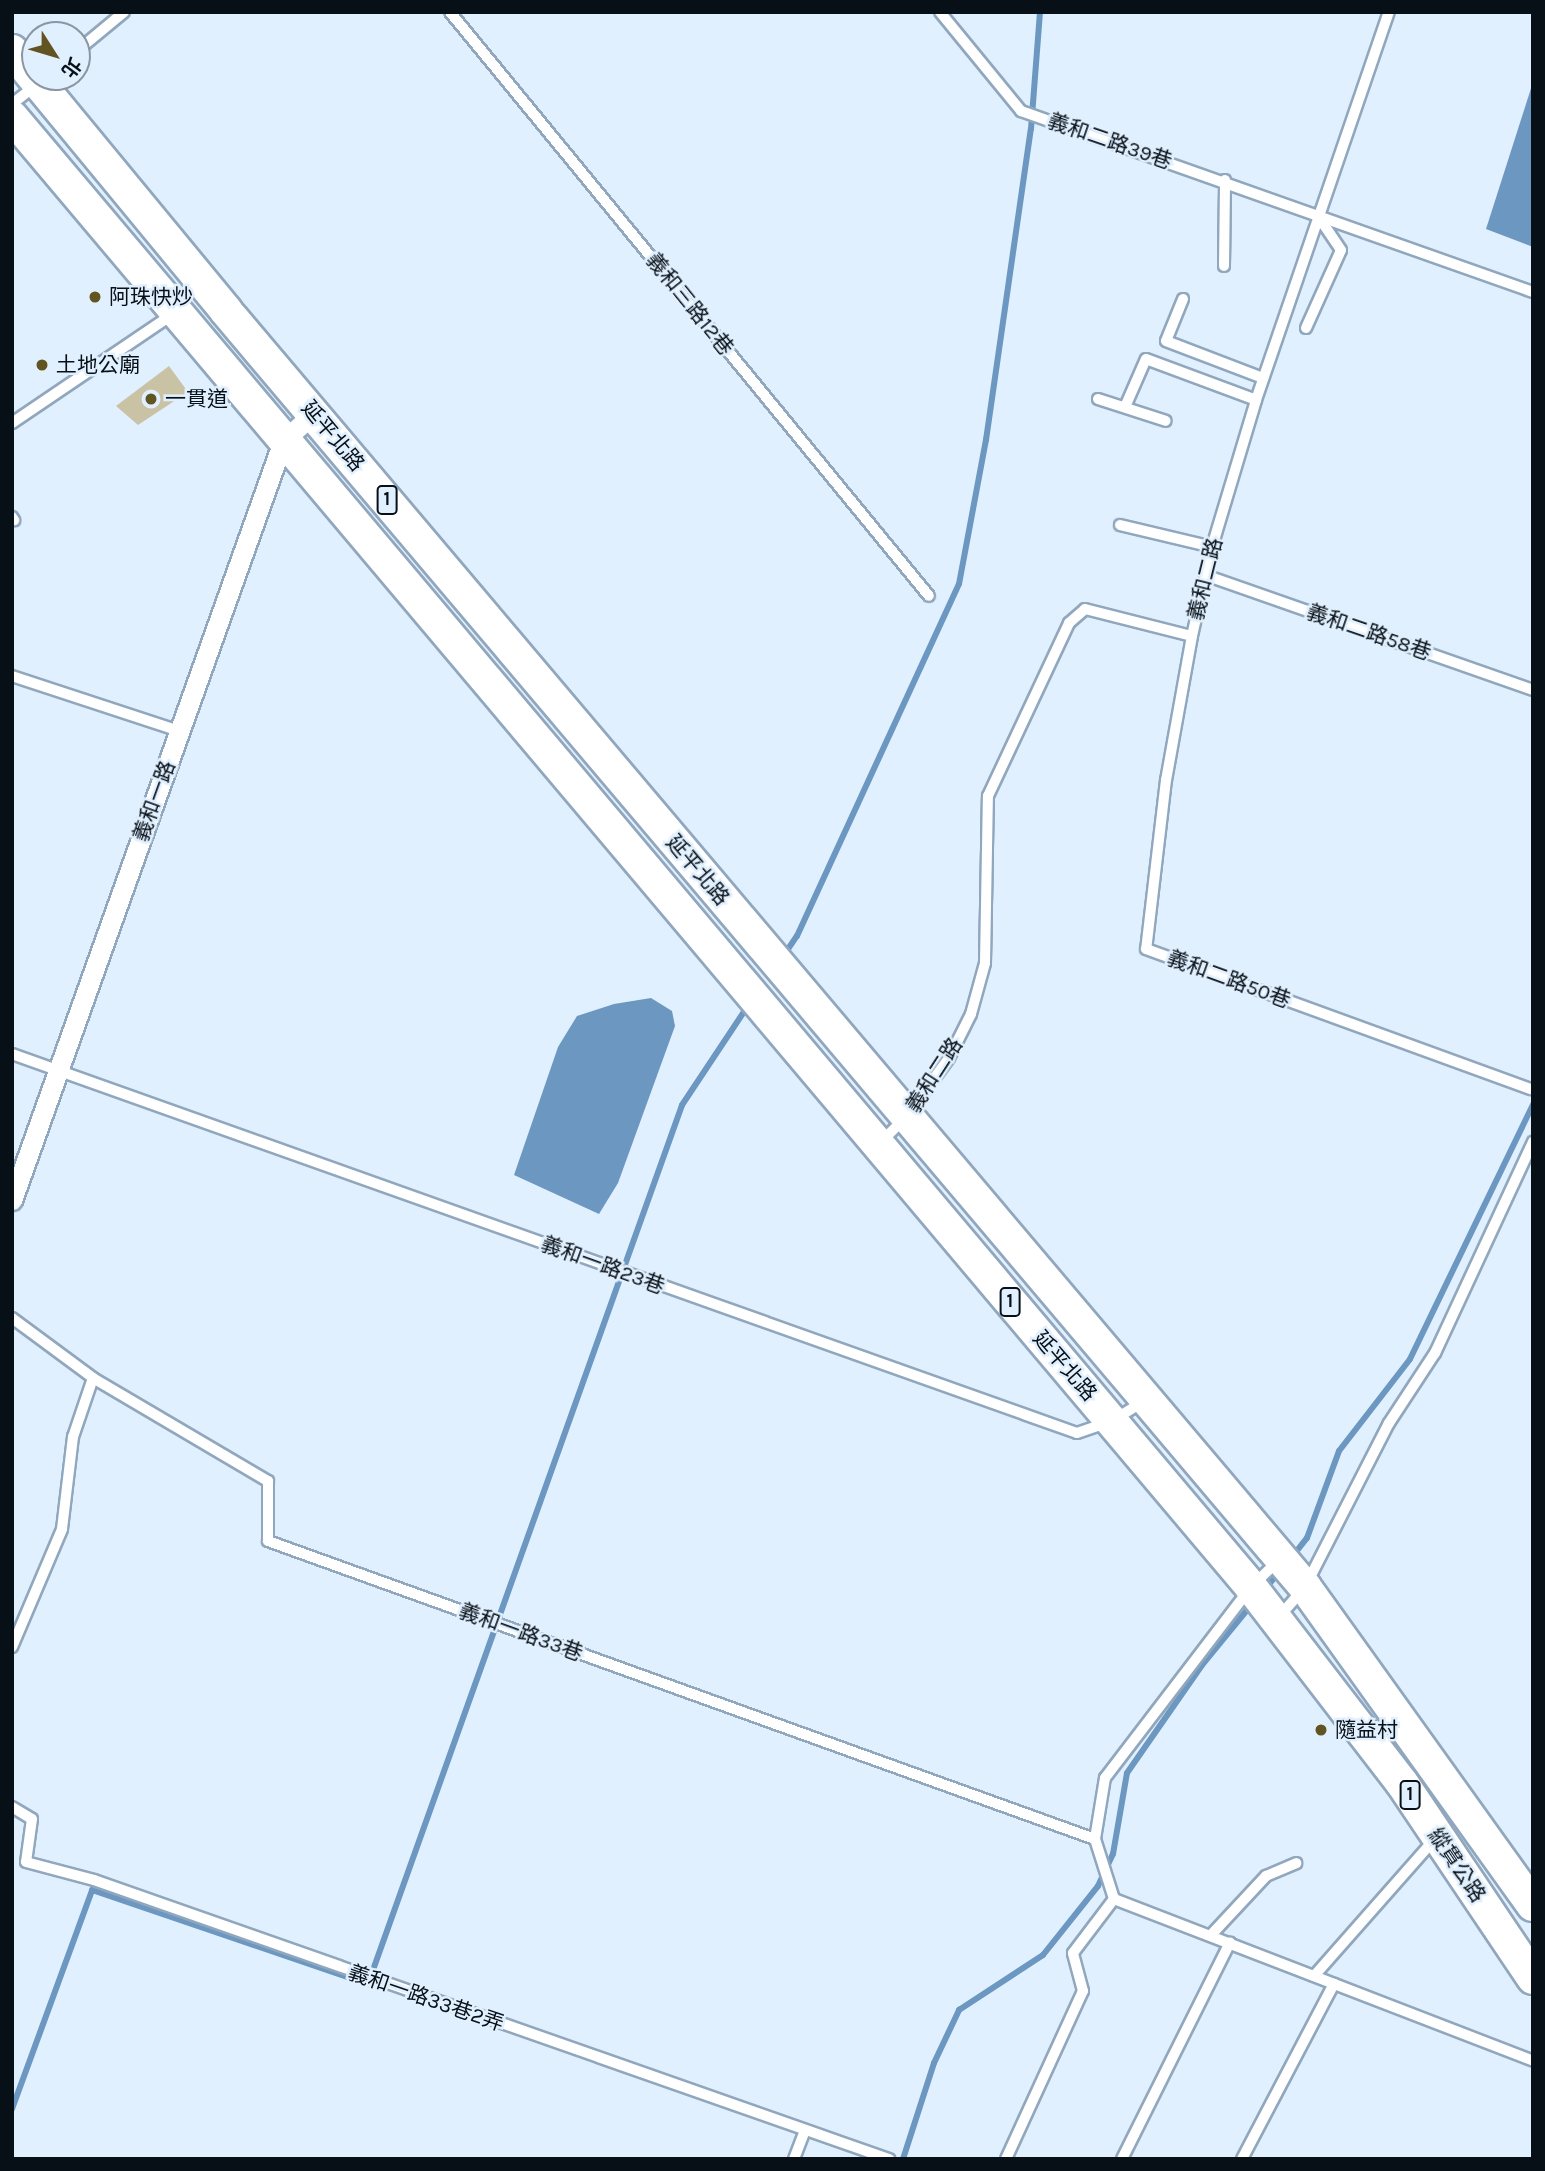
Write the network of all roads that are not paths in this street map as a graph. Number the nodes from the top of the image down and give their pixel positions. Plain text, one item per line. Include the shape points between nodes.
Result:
1 (124, 12) edge
2 (450, 12) edge
3 (940, 12) edge
4 (1390, 12) edge
5 (91, 39) edge
6 (28, 91) edge
7 (51, 91) edge
8 (12, 104) edge
9 (12, 117) edge
10 (1225, 180) junction
11 (1319, 216) junction
12 (1224, 266) dead end
13 (209, 289) junction
14 (1533, 292) edge
15 (1183, 299) dead end
16 (176, 311) junction
17 (1306, 328) dead end
18 (1263, 378) junction
19 (1098, 399) dead end
20 (1256, 400) junction
21 (1125, 407) junction
22 (314, 412) junction
23 (1166, 421) dead end
24 (12, 423) edge
25 (283, 441) junction
26 (1120, 525) dead end
27 (1212, 547) junction
28 (1205, 575) junction
29 (929, 596) dead end
30 (1192, 636) junction
31 (12, 676) edge
32 (1533, 690) edge
33 (179, 731) junction
34 (12, 1054) edge
35 (56, 1070) junction
36 (1531, 1089) dead end
37 (906, 1117) junction
38 (1533, 1142) edge
39 (877, 1146) junction
40 (12, 1200) edge
41 (12, 1318) edge
42 (93, 1378) junction
43 (1146, 1400) junction
44 (1112, 1421) junction
45 (1281, 1558) junction
46 (1251, 1587) junction
47 (1305, 1587) junction
48 (1278, 1619) junction
49 (12, 1647) edge
50 (1431, 1759) junction
51 (1402, 1783) junction
52 (12, 1807) edge
53 (1438, 1836) junction
54 (1095, 1839) junction
55 (1296, 1863) dead end
56 (1531, 1897) edge
57 (1114, 1899) junction
58 (1211, 1934) junction
59 (1230, 1942) junction
60 (1314, 1976) junction
61 (1533, 1978) edge
62 (1334, 1984) junction
63 (1533, 2061) edge
64 (805, 2130) junction
65 (794, 2159) edge
66 (889, 2159) edge
67 (1006, 2159) edge
68 (1122, 2159) edge
69 (1242, 2159) edge

1 - 5 lane
2 - 29 lane, 義和三路12巷
3 - 10 lane, 義和二路39巷 via 1021,111
4 - 11 lane, 義和二路
6 - 8 lane
7 - 13 main road, 延平北路 / 1
9 - 16 main road, 延平北路 / 1
10 - 11 lane, 義和二路39巷
10 - 12 lane
11 - 14 lane, 義和二路39巷
11 - 17 lane via 1341,250
11 - 18 lane, 義和二路
13 - 16 street
13 - 22 main road, 延平北路 / 1
15 - 18 lane via 1166,341
16 - 24 lane
16 - 25 main road, 延平北路 / 1
18 - 20 lane, 義和二路
19 - 21 lane
20 - 21 lane via 1146,359
20 - 27 lane, 義和二路
21 - 23 lane
22 - 25 street, 義和一路
22 - 37 main road, 延平北路 / 1
25 - 33 street, 義和一路
25 - 39 main road, 延平北路 / 1
26 - 27 lane
27 - 28 lane, 義和二路
28 - 30 lane, 義和二路
28 - 32 lane, 義和二路58巷
30 - 36 lane, 義和二路50巷 via 1166,780 1146,949
30 - 37 lane, 義和二路 via 1085,610 1069,623 988,796 985,963 971,1014 949,1058
31 - 33 lane
33 - 35 street, 義和一路
34 - 35 lane, 義和一路23巷
35 - 40 street, 義和一路
35 - 44 lane, 義和一路23巷 via 1077,1433
37 - 39 lane, 義和二路
37 - 43 main road, 延平北路 / 1
38 - 47 lane via 1435,1353 1389,1423
39 - 44 main road, 延平北路 / 1
41 - 42 lane, 義和一路33巷
42 - 49 lane via 73,1437 62,1529
42 - 54 lane, 義和一路33巷 via 268,1481 268,1541
43 - 44 lane, 義和一路23巷
43 - 45 main road, 延平北路 / 1
44 - 46 main road, 延平北路 / 1
45 - 46 lane
45 - 47 main road, 1
46 - 48 main road, 1
46 - 54 lane via 1105,1777
47 - 48 lane
47 - 50 main road, 縱貫公路 / 1
48 - 51 main road, 縱貫公路 / 1
50 - 51 main road
50 - 56 main road, 縱貫公路 / 1
51 - 53 main road, 縱貫公路 / 1
52 - 64 lane, 義和一路33巷2弄 via 32,1819 26,1862 94,1880
53 - 60 lane
53 - 61 main road, 縱貫公路 / 1
54 - 57 lane
55 - 58 lane via 1265,1876
57 - 58 lane
57 - 67 lane via 1073,1953 1083,1991
58 - 59 lane
59 - 60 lane
59 - 68 lane
60 - 62 lane
62 - 63 lane
62 - 69 lane
64 - 65 lane
64 - 66 lane, 義和一路33巷2弄

